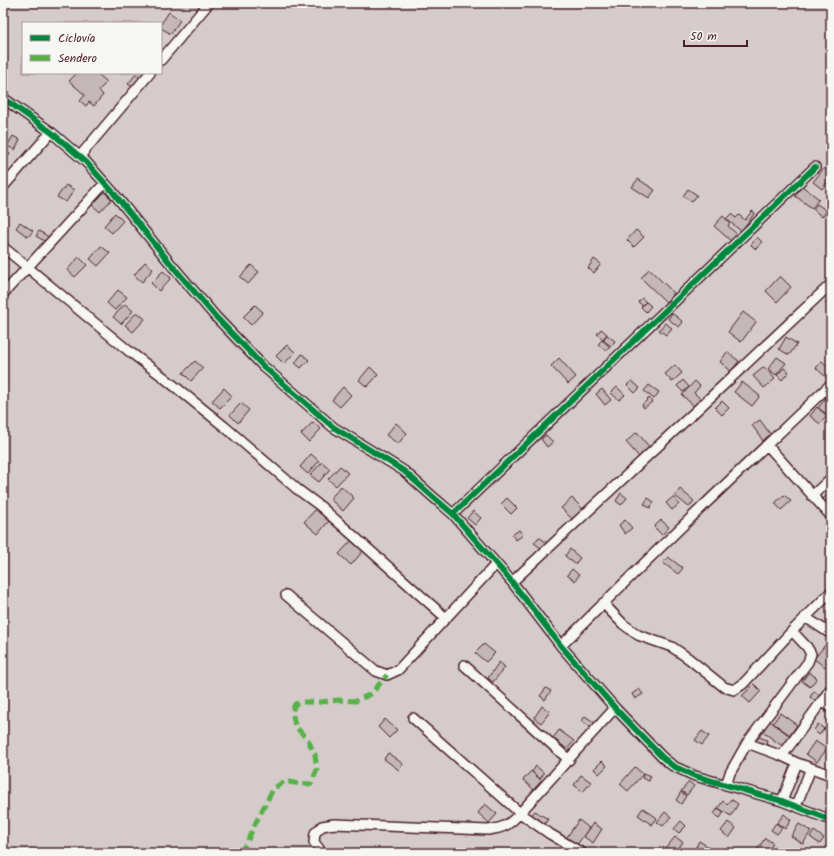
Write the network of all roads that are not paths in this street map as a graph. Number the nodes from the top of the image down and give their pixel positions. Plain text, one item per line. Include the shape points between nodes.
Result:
1 (209, 3) edge
2 (162, 59) edge
3 (149, 74) edge
4 (3, 98) edge
5 (50, 132) junction
6 (80, 156) junction
7 (815, 167) dead end
8 (105, 183) junction
9 (3, 187) edge
10 (3, 247) edge
11 (27, 267) junction
12 (831, 284) edge
13 (3, 294) edge
14 (831, 384) edge
15 (767, 445) junction
16 (831, 478) edge
17 (812, 496) junction
18 (453, 514) junction
19 (831, 516) edge
20 (496, 564) junction
21 (512, 582) junction
22 (831, 592) edge
23 (286, 595) dead end
24 (604, 603) junction
25 (805, 617) junction
26 (446, 618) junction
27 (792, 631) junction
28 (831, 634) edge
29 (561, 646) junction
30 (464, 665) dead end
31 (831, 688) edge
32 (822, 701) junction
33 (615, 708) junction
34 (831, 708) edge
35 (412, 718) dead end
36 (747, 743) junction
37 (782, 756) junction
38 (568, 760) junction
39 (797, 763) junction
40 (811, 768) junction
41 (831, 775) edge
42 (726, 785) junction
43 (782, 801) junction
44 (796, 806) junction
45 (520, 813) junction
46 (831, 820) edge
47 (322, 853) edge
48 (582, 853) edge

1 - 2 street
3 - 6 street
4 - 5 street
5 - 6 street
5 - 9 street
6 - 8 street
7 - 18 street
8 - 11 street
8 - 18 street via 215,316 263,366 333,427 404,471
10 - 11 street
11 - 13 street
11 - 26 street via 226,427
12 - 21 street
14 - 15 street
15 - 17 street
15 - 24 street
16 - 17 street
17 - 19 street
18 - 20 street
20 - 21 street
20 - 26 street
21 - 29 street
22 - 25 street
23 - 26 street via 376,671 387,675 398,670
24 - 27 street via 638,635 672,647 724,687 734,690 743,684
24 - 29 street
25 - 27 street
25 - 28 street
27 - 36 street via 811,654 808,662
29 - 33 street
30 - 38 street
31 - 32 street
32 - 34 street
32 - 37 street
33 - 38 street
33 - 42 street via 673,766
35 - 45 street
36 - 37 street
36 - 42 street
37 - 39 street
38 - 45 street
39 - 40 street
39 - 43 street
40 - 41 street
40 - 44 street
42 - 43 street
43 - 44 street
44 - 46 street
45 - 47 street via 500,829 488,830 334,824 322,826 315,833 314,842
45 - 48 street

